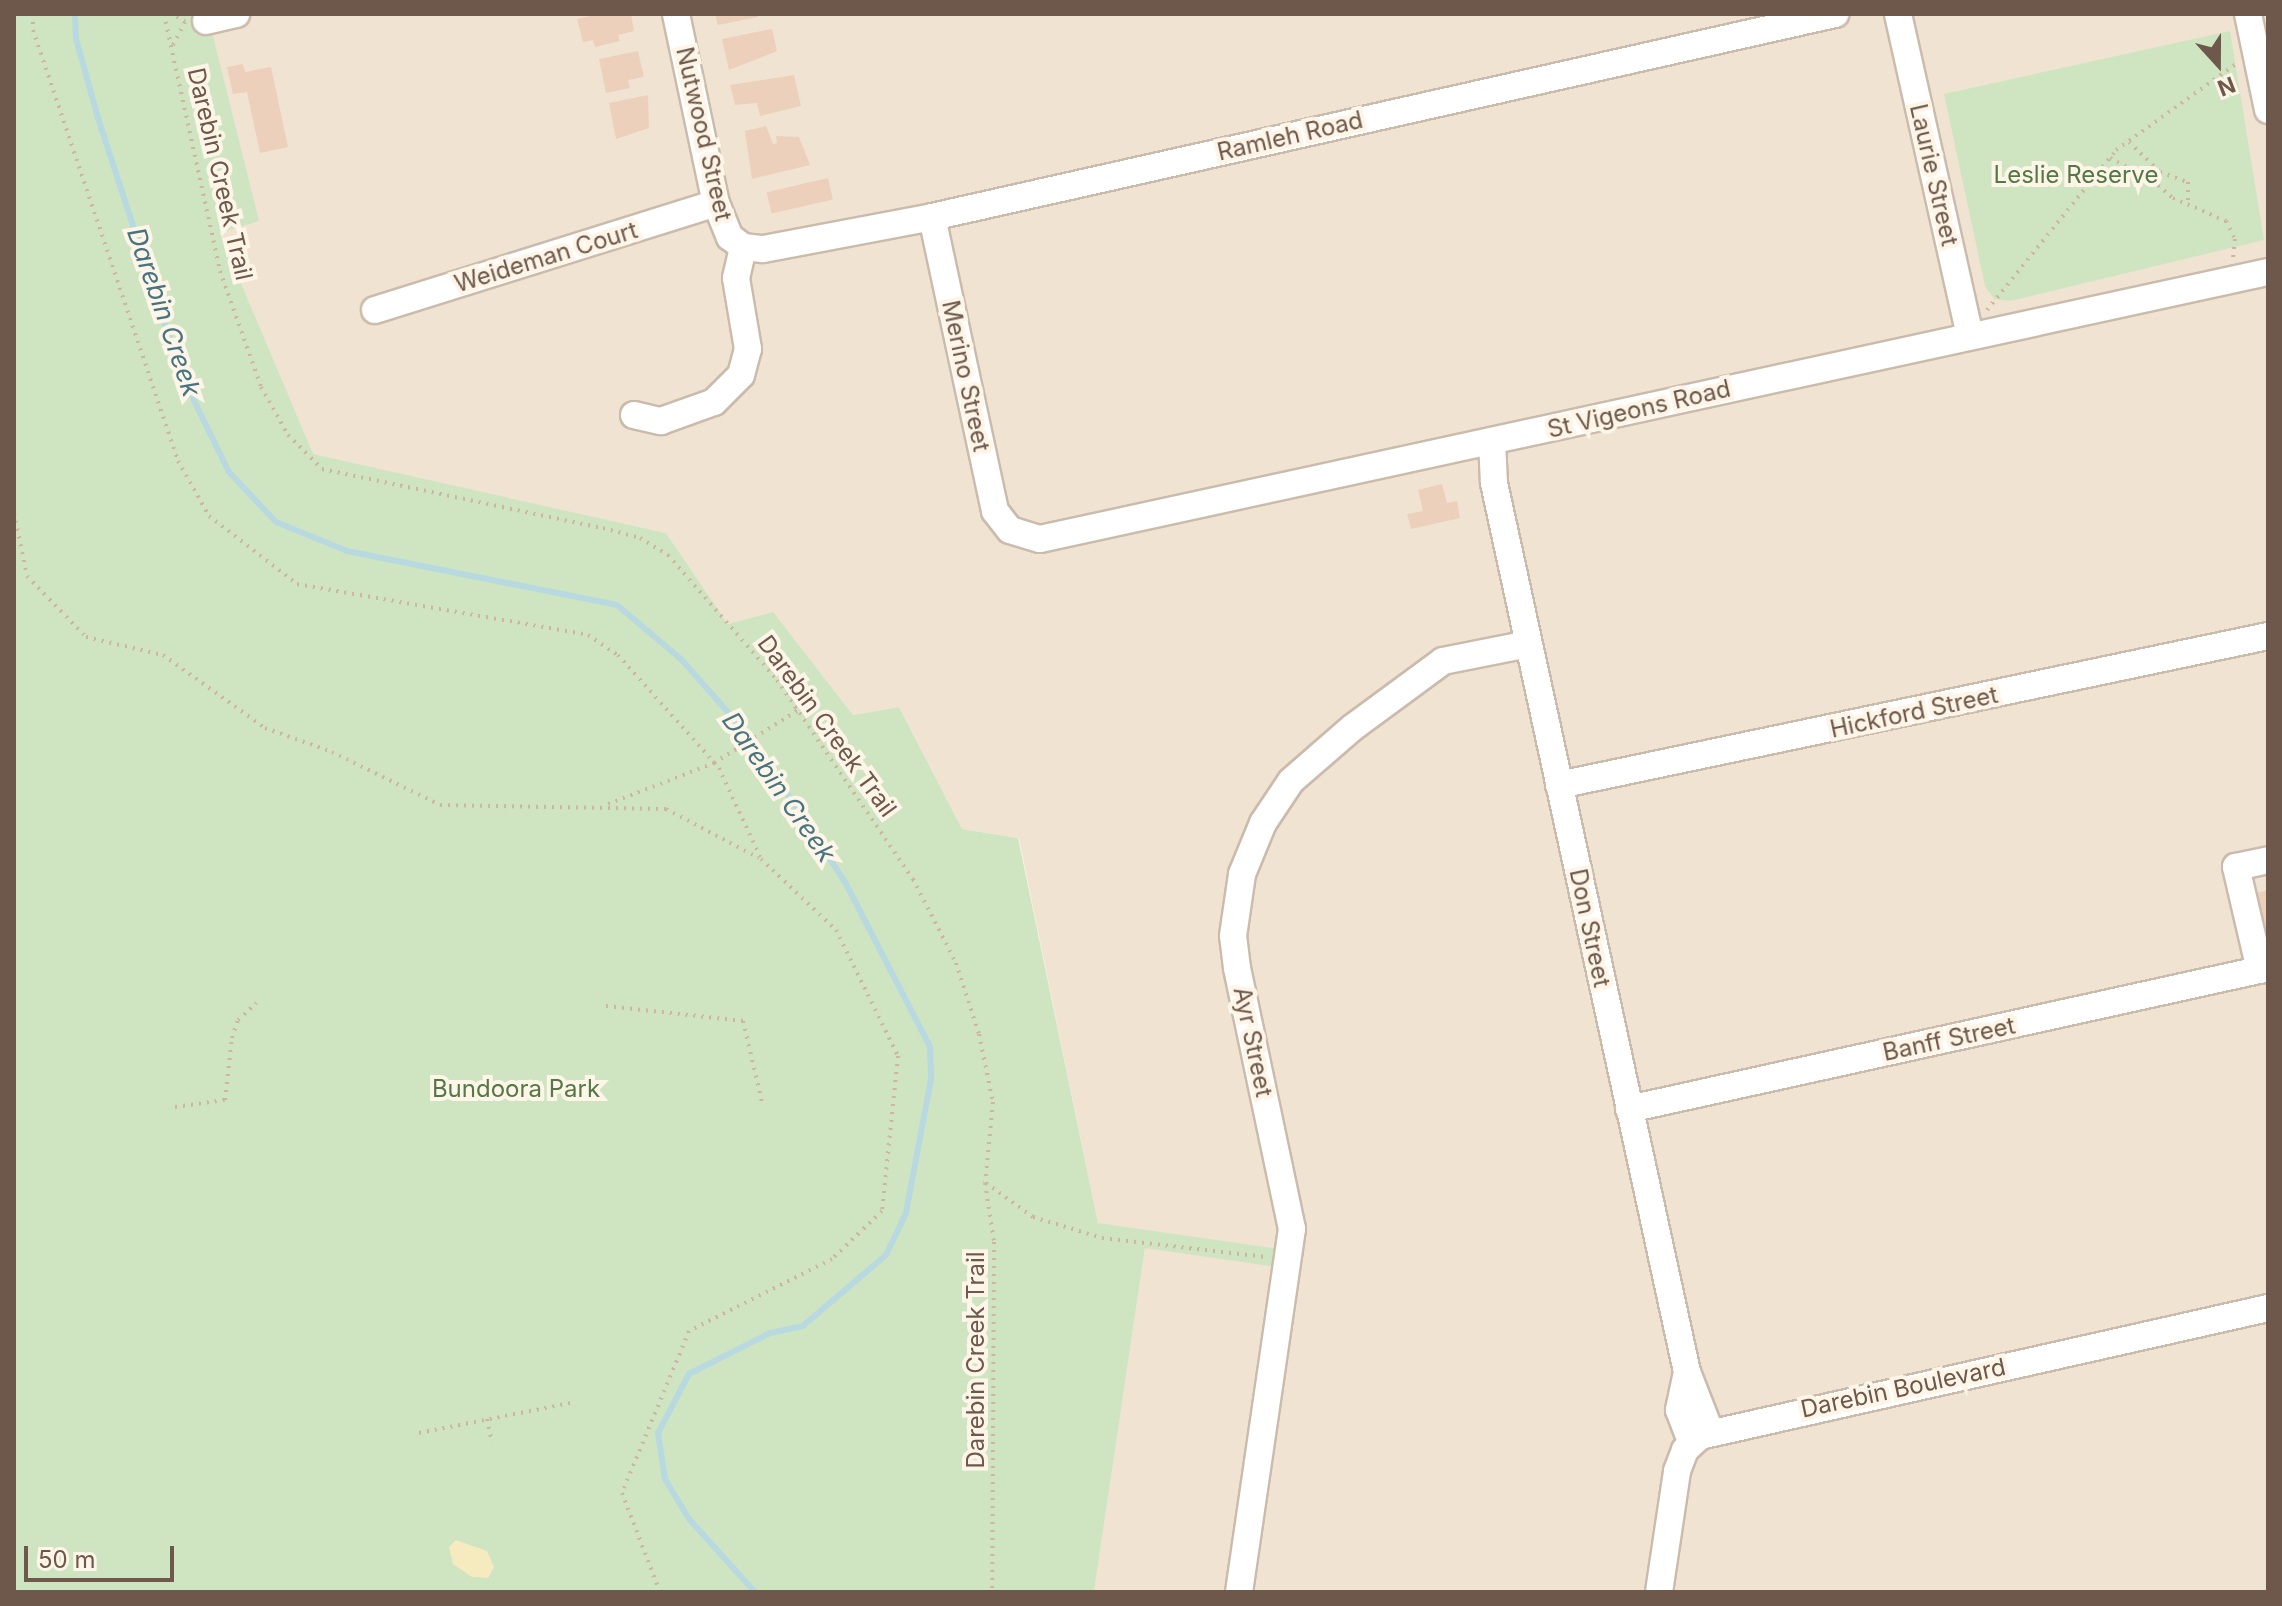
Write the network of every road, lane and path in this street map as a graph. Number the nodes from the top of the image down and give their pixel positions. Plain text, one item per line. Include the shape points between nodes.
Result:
1 (33, 14) edge
2 (164, 14) edge
3 (173, 14) edge
4 (236, 14) edge
5 (676, 14) edge
6 (1835, 14) edge
7 (1898, 14) edge
8 (2248, 14) edge
9 (206, 21) dead end
10 (173, 45) junction
11 (2258, 58) junction
12 (2268, 110) edge
13 (2128, 141) junction
14 (2141, 157) junction
15 (2110, 158) junction
16 (2135, 170) junction
17 (716, 203) junction
18 (2188, 204) junction
19 (932, 217) junction
20 (743, 247) junction
21 (2233, 258) dead end
22 (2268, 272) edge
23 (375, 310) dead end
24 (1985, 312) dead end
25 (1970, 335) junction
26 (634, 415) dead end
27 (1485, 443) junction
28 (14, 513) edge
29 (1010, 530) joint
30 (2268, 636) edge
31 (1528, 644) junction
32 (798, 710) junction
33 (714, 763) junction
34 (1559, 785) junction
35 (604, 806) junction
36 (761, 859) junction
37 (2268, 860) edge
38 (2264, 969) edge
39 (256, 1003) dead end
40 (606, 1006) dead end
41 (762, 1102) dead end
42 (175, 1107) dead end
43 (1629, 1109) junction
44 (985, 1183) junction
45 (1288, 1260) junction
46 (2268, 1308) edge
47 (571, 1403) dead end
48 (487, 1419) junction
49 (419, 1433) dead end
50 (1701, 1437) junction
51 (492, 1442) dead end
52 (660, 1592) edge
53 (992, 1592) edge
54 (1239, 1592) edge
55 (1659, 1592) edge

1 - 33 path via 33,30 178,461 209,516 297,584 588,635 618,655
2 - 10 path, Darebin Creek Trail
3 - 10 path, Darebin Creek Trail via 185,22
4 - 9 street
5 - 17 street, Nutwood Street
6 - 19 street, Ramleh Road
7 - 25 street, Laurie Street
8 - 11 street
10 - 32 path, Darebin Creek Trail via 220,271 261,387 288,435 308,457 322,469 364,481 640,538 668,555
11 - 12 street
11 - 13 path via 2229,65
13 - 14 path
13 - 15 path
14 - 16 path
14 - 18 path via 2188,182
15 - 16 path
15 - 24 path
16 - 18 path
17 - 20 street, Nutwood Street via 730,237
17 - 23 street, Weideman Court
18 - 21 path via 2233,229
19 - 20 street, Ramleh Road via 763,249
19 - 29 street, Merino Street via 995,511
20 - 26 street via 736,278 748,349 741,375 714,402 661,421
22 - 25 street, St Vigeons Road
25 - 27 street, St Vigeons Road
27 - 29 street, St Vigeons Road via 1040,539
27 - 31 street, Don Street
28 - 35 path via 27,576 86,637 163,655 265,728 332,752 440,805
30 - 34 street, Hickford Street
31 - 34 street, Don Street
31 - 45 street, Ayr Street via 1443,661 1409,682 1291,781 1252,845 1236,902 1233,936 1289,1211
32 - 33 path
32 - 44 path, Darebin Creek Trail via 913,879 956,963 993,1102
33 - 35 path
33 - 36 path
34 - 43 street, Don Street
35 - 36 path via 666,809
36 - 52 path via 836,930 898,1056 882,1211 832,1259 689,1331 622,1493
37 - 38 street via 2236,867
38 - 43 street, Banff Street
39 - 42 path via 238,1020 232,1038 225,1100
40 - 41 path via 743,1021
43 - 50 street, Don Street via 1687,1372 1679,1410
44 - 45 path via 1033,1217 1102,1238
44 - 53 path, Darebin Creek Trail via 994,1242
45 - 54 street, Ayr Street
46 - 50 street, Darebin Boulevard
47 - 48 path
48 - 49 path
48 - 51 path
50 - 55 street via 1677,1471

